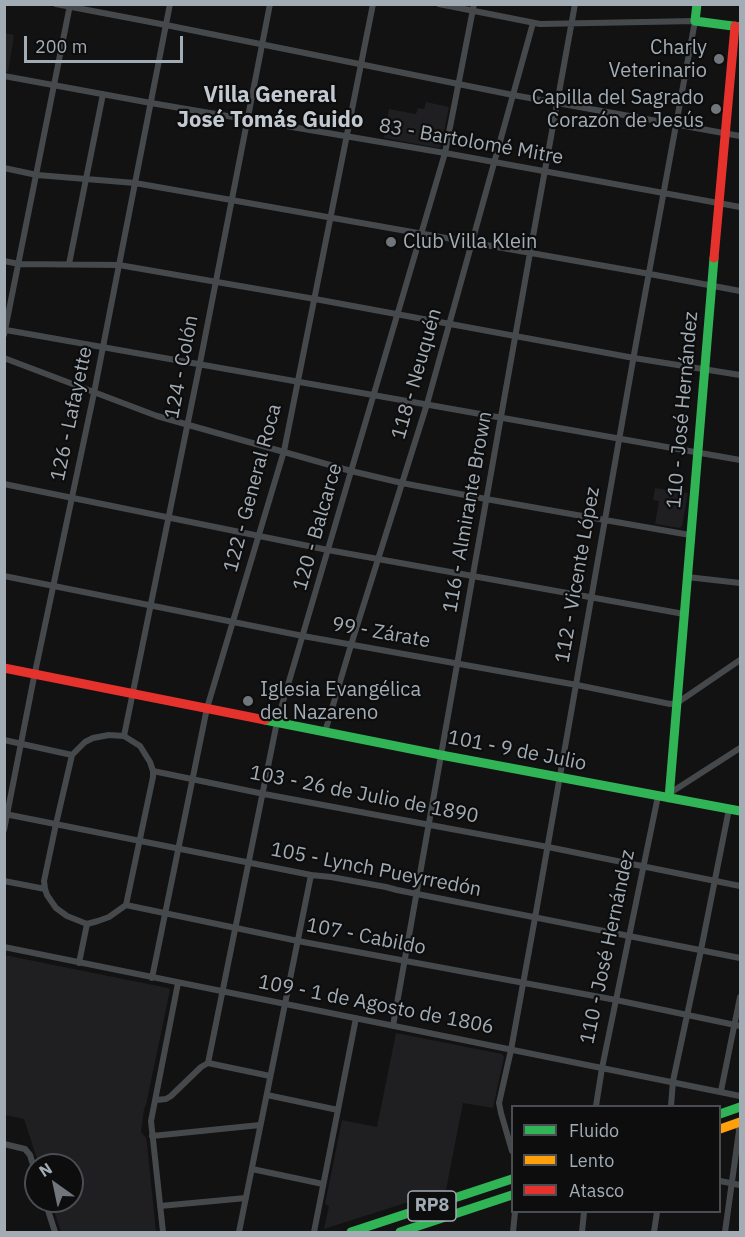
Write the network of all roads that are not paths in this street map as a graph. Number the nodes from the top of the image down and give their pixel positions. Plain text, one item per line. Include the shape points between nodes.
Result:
1 (56, 4) edge
2 (170, 4) edge
3 (270, 4) edge
4 (373, 4) edge
5 (439, 4) edge
6 (575, 4) edge
7 (697, 4) edge
8 (70, 6) edge
9 (474, 8) edge
10 (695, 21) junction
11 (533, 23) junction
12 (572, 23) junction
13 (166, 25) junction
14 (738, 27) edge
15 (263, 46) junction
16 (362, 64) junction
17 (4, 76) edge
18 (459, 84) junction
19 (54, 85) junction
20 (103, 94) junction
21 (513, 95) junction
22 (557, 102) junction
23 (151, 103) junction
24 (248, 119) junction
25 (677, 123) junction
26 (725, 132) junction
27 (347, 136) junction
28 (741, 136) edge
29 (445, 153) junction
30 (494, 163) junction
31 (4, 168) edge
32 (544, 172) junction
33 (37, 175) junction
34 (86, 180) junction
35 (135, 183) junction
36 (663, 193) junction
37 (233, 201) junction
38 (718, 203) junction
39 (741, 207) edge
40 (330, 218) junction
41 (421, 234) junction
42 (472, 243) junction
43 (530, 254) junction
44 (4, 261) edge
45 (19, 264) junction
46 (69, 264) junction
47 (119, 265) junction
48 (650, 274) junction
49 (216, 282) junction
50 (711, 286) junction
51 (741, 291) edge
52 (315, 299) junction
53 (398, 314) junction
54 (449, 324) junction
55 (5, 332) edge
56 (515, 335) junction
57 (103, 346) junction
58 (4, 358) edge
59 (634, 358) junction
60 (200, 363) junction
61 (704, 368) junction
62 (741, 375) edge
63 (298, 381) junction
64 (94, 393) junction
65 (374, 395) junction
66 (427, 404) junction
67 (502, 418) junction
68 (188, 424) junction
69 (620, 438) junction
70 (284, 452) junction
71 (697, 452) junction
72 (741, 460) edge
73 (351, 471) junction
74 (402, 483) junction
75 (4, 484) edge
76 (72, 497) junction
77 (486, 499) junction
78 (169, 516) junction
79 (605, 520) junction
80 (690, 535) junction
81 (259, 536) junction
82 (328, 550) junction
83 (379, 559) junction
84 (4, 576) edge
85 (473, 576) junction
86 (687, 577) junction
87 (741, 583) edge
88 (54, 585) junction
89 (592, 597) junction
90 (151, 605) junction
91 (684, 614) junction
92 (233, 622) junction
93 (303, 636) junction
94 (351, 645) junction
95 (741, 660) edge
96 (457, 664) junction
97 (4, 668) edge
98 (35, 674) junction
99 (577, 686) junction
100 (133, 692) junction
101 (677, 703) junction
102 (207, 708) junction
103 (277, 722) junction
104 (325, 732) junction
105 (124, 736) junction
106 (4, 740) edge
107 (21, 744) junction
108 (741, 748) edge
109 (72, 755) junction
110 (441, 755) junction
111 (153, 771) junction
112 (560, 778) junction
113 (193, 779) junction
114 (264, 794) junction
115 (658, 796) junction
116 (670, 796) junction
117 (729, 809) junction
118 (741, 811) edge
119 (6, 814) edge
120 (56, 824) junction
121 (429, 824) junction
122 (4, 830) edge
123 (139, 841) junction
124 (548, 847) junction
125 (179, 849) junction
126 (249, 862) junction
127 (644, 867) junction
128 (311, 875) junction
129 (4, 880) edge
130 (715, 881) junction
131 (741, 886) edge
132 (45, 889) junction
133 (417, 894) junction
134 (126, 905) junction
135 (165, 914) junction
136 (535, 918) junction
137 (87, 924) junction
138 (236, 928) junction
139 (629, 935) junction
140 (298, 941) junction
141 (4, 948) edge
142 (701, 950) junction
143 (741, 958) edge
144 (405, 962) junction
145 (79, 963) junction
146 (152, 978) junction
147 (178, 983) junction
148 (523, 983) junction
149 (222, 992) junction
150 (741, 997) edge
151 (616, 1000) junction
152 (285, 1004) junction
153 (687, 1015) junction
154 (356, 1018) junction
155 (738, 1025) edge
156 (393, 1026) junction
157 (511, 1050) junction
158 (208, 1063) junction
159 (602, 1068) junction
160 (270, 1076) junction
161 (673, 1081) junction
162 (720, 1091) junction
163 (267, 1095) junction
164 (741, 1096) edge
165 (156, 1100) junction
166 (596, 1105) edge
167 (670, 1105) edge
168 (741, 1107) edge
169 (338, 1110) junction
170 (721, 1114) edge
171 (739, 1123) edge
172 (260, 1125) junction
173 (721, 1129) edge
174 (152, 1136) junction
175 (4, 1144) edge
176 (511, 1144) edge
177 (29, 1153) edge
178 (252, 1169) junction
179 (511, 1180) edge
180 (721, 1181) edge
181 (732, 1183) junction
182 (323, 1184) junction
183 (741, 1185) edge
184 (511, 1196) edge
185 (246, 1198) junction
186 (160, 1206) junction
187 (49, 1213) edge
188 (515, 1213) edge
189 (584, 1213) edge
190 (657, 1213) edge
191 (405, 1232) edge
192 (55, 1233) edge
193 (163, 1233) edge
194 (239, 1233) edge
195 (314, 1233) edge
196 (351, 1233) edge
197 (513, 1233) edge
198 (582, 1233) edge
199 (654, 1233) edge
200 (725, 1233) edge

1 - 8 street
2 - 13 street, 126 - Lafayette
3 - 15 street, 124 - Colón
4 - 16 street, 122 - General Roca
5 - 9 street
6 - 12 street, 116 - Almirante Brown
7 - 10 street, 112 - Vicente López
8 - 13 street
8 - 19 street
9 - 11 street
9 - 18 street, 120 - Balcarce
10 - 12 street
10 - 14 street
10 - 25 street, 112 - Vicente López
11 - 12 street
11 - 21 street, 118 - Neuquén
12 - 22 street, 116 - Almirante Brown
13 - 15 street
13 - 23 street, 126 - Lafayette
14 - 26 street, 110 - José Hernández
15 - 16 street
15 - 24 street, 124 - Colón
16 - 18 street
16 - 27 street, 122 - General Roca
17 - 19 street, 83 - Bartolomé Mitre
18 - 21 street
18 - 29 street, 120 - Balcarce
19 - 20 street, 83 - Bartolomé Mitre
19 - 33 street
20 - 23 street, 83 - Bartolomé Mitre
20 - 34 street
21 - 22 street
21 - 30 street, 118 - Neuquén
22 - 25 street
22 - 32 street, 116 - Almirante Brown
23 - 24 street, 83 - Bartolomé Mitre
23 - 35 street, 126 - Lafayette
24 - 27 street, 83 - Bartolomé Mitre
24 - 37 street, 124 - Colón
25 - 26 street
25 - 36 street, 112 - Vicente López
26 - 28 street
26 - 38 street, 110 - José Hernández
27 - 29 street, 83 - Bartolomé Mitre
27 - 40 street, 122 - General Roca
29 - 30 street, 83 - Bartolomé Mitre
29 - 41 street, 120 - Balcarce
30 - 32 street, 83 - Bartolomé Mitre
30 - 42 street, 118 - Neuquén
31 - 33 street
32 - 36 street, 83 - Bartolomé Mitre
32 - 43 street, 116 - Almirante Brown
33 - 34 street
33 - 45 street
34 - 35 street
34 - 46 street
35 - 37 street
35 - 47 street, 126 - Lafayette
36 - 38 street, 83 - Bartolomé Mitre
36 - 48 street, 112 - Vicente López
37 - 40 street
37 - 49 street, 124 - Colón
38 - 39 street, 83 - Bartolomé Mitre
38 - 50 street, 110 - José Hernández
40 - 41 street
40 - 52 street, 122 - General Roca
41 - 42 street
41 - 53 street, 120 - Balcarce
42 - 43 street
42 - 54 street, 118 - Neuquén
43 - 48 street
43 - 56 street, 116 - Almirante Brown
44 - 45 street
45 - 46 street
45 - 55 street
46 - 47 street
47 - 49 street
47 - 57 street, 126 - Lafayette
48 - 50 street
48 - 59 street, 112 - Vicente López
49 - 52 street
49 - 60 street, 124 - Colón
50 - 51 street
50 - 61 street, 110 - José Hernández
52 - 53 street
52 - 63 street, 122 - General Roca
53 - 54 street
53 - 65 street, 120 - Balcarce
54 - 56 street
54 - 66 street, 118 - Neuquén
55 - 57 street
56 - 59 street
56 - 67 street, 116 - Almirante Brown
57 - 60 street
57 - 64 street, 126 - Lafayette
58 - 64 street
59 - 61 street
59 - 69 street, 112 - Vicente López
60 - 63 street
60 - 68 street, 124 - Colón
61 - 62 street
61 - 71 street, 110 - José Hernández
63 - 65 street
63 - 70 street, 122 - General Roca
64 - 68 street
64 - 76 street, 126 - Lafayette
65 - 66 street
65 - 73 street, 120 - Balcarce
66 - 67 street
66 - 74 street, 118 - Neuquén
67 - 69 street
67 - 77 street, 116 - Almirante Brown
68 - 70 street
68 - 78 street, 124 - Colón
69 - 71 street
69 - 79 street, 112 - Vicente López
70 - 73 street
70 - 81 street, 122 - General Roca
71 - 72 street
71 - 80 street, 110 - José Hernández
73 - 74 street
73 - 82 street, 120 - Balcarce
74 - 77 street
74 - 83 street, 118 - Neuquén
75 - 76 street
76 - 78 street
76 - 88 street, 126 - Lafayette
77 - 79 street
77 - 85 street, 116 - Almirante Brown
78 - 81 street
78 - 90 street, 124 - Colón
79 - 80 street
79 - 89 street, 112 - Vicente López
80 - 86 street, 110 - José Hernández
81 - 82 street
81 - 92 street, 122 - General Roca
82 - 83 street
82 - 93 street, 120 - Balcarce
83 - 85 street
83 - 94 street, 118 - Neuquén
84 - 88 street, 99 - Zárate
85 - 89 street
85 - 96 street, 116 - Almirante Brown
86 - 87 street
86 - 91 street, 110 - José Hernández
88 - 90 street, 99 - Zárate
88 - 98 street, 126 - Lafayette
89 - 91 street
89 - 99 street, 112 - Vicente López
90 - 92 street, 99 - Zárate
90 - 100 street, 124 - Colón
91 - 101 street, 110 - José Hernández
92 - 93 street, 99 - Zárate
92 - 102 street, 122 - General Roca
93 - 94 street, 99 - Zárate
93 - 103 street, 120 - Balcarce
94 - 96 street, 99 - Zárate
94 - 104 street, 118 - Neuquén
95 - 101 street
96 - 99 street, 99 - Zárate
96 - 110 street, 116 - Almirante Brown
97 - 98 street, 101 - 9 de Julio
98 - 100 street, 101 - 9 de Julio
98 - 107 street, 126 - Lafayette
99 - 101 street, 99 - Zárate
99 - 112 street, 112 - Vicente López
100 - 102 street, 101 - 9 de Julio
100 - 105 street, 124 - Colón
101 - 116 street, 110 - José Hernández
102 - 103 street, 101 - 9 de Julio
102 - 113 street, 122 - General Roca
103 - 104 street, 101 - 9 de Julio
103 - 114 street, 120 - Balcarce
104 - 110 street, 101 - 9 de Julio
105 - 109 street via 93,738
105 - 111 street via 143,750
106 - 107 street
107 - 109 street
107 - 119 street, 126 - Lafayette
108 - 116 street
109 - 120 street
110 - 112 street, 101 - 9 de Julio
110 - 121 street, 116 - Almirante Brown
111 - 113 street, 103 - 26 de Julio de 1890
111 - 123 street
112 - 115 street, 101 - 9 de Julio
112 - 124 street, 112 - Vicente López
113 - 114 street, 103 - 26 de Julio de 1890
113 - 125 street, 122 - General Roca
114 - 121 street, 103 - 26 de Julio de 1890
114 - 126 street, 120 - Balcarce
115 - 116 street, 101 - 9 de Julio
115 - 127 street, 110 - José Hernández
116 - 117 street, 101 - 9 de Julio
117 - 118 street, 101 - 9 de Julio
117 - 130 street
119 - 120 street, 105 - Lynch Pueyrredón
119 - 122 street, 126 - Lafayette
120 - 123 street, 105 - Lynch Pueyrredón
120 - 132 street
121 - 124 street, 103 - 26 de Julio de 1890
121 - 133 street, 116 - Almirante Brown
123 - 125 street, 105 - Lynch Pueyrredón
123 - 134 street
124 - 127 street, 103 - 26 de Julio de 1890
124 - 136 street, 112 - Vicente López
125 - 126 street, 105 - Lynch Pueyrredón
125 - 135 street, 122 - General Roca
126 - 128 street, 105 - Lynch Pueyrredón
126 - 138 street, 120 - Balcarce
127 - 130 street, 103 - 26 de Julio de 1890
127 - 139 street, 110 - José Hernández
128 - 133 street, 105 - Lynch Pueyrredón
128 - 140 street
129 - 132 street
130 - 131 street, 103 - 26 de Julio de 1890
130 - 142 street
132 - 137 street via 61,912
133 - 136 street, 105 - Lynch Pueyrredón
133 - 144 street, 116 - Almirante Brown
134 - 135 street, 107 - Cabildo
134 - 137 street via 109,917
135 - 138 street, 107 - Cabildo
135 - 146 street, 122 - General Roca
136 - 139 street, 105 - Lynch Pueyrredón
136 - 148 street, 112 - Vicente López
137 - 145 street
138 - 140 street, 107 - Cabildo
138 - 149 street, 120 - Balcarce
139 - 142 street, 105 - Lynch Pueyrredón
139 - 151 street, 110 - José Hernández
140 - 144 street, 107 - Cabildo
140 - 152 street
141 - 145 street, 109 - 1 de Agosto de 1806
142 - 143 street, 105 - Lynch Pueyrredón
142 - 153 street
144 - 148 street, 107 - Cabildo
144 - 156 street, 116 - Almirante Brown
145 - 146 street, 109 - 1 de Agosto de 1806
146 - 147 street, 109 - 1 de Agosto de 1806
147 - 149 street, 109 - 1 de Agosto de 1806
147 - 165 street
148 - 151 street, 107 - Cabildo
148 - 157 street, 112 - Vicente López
149 - 152 street, 109 - 1 de Agosto de 1806
149 - 158 street, 120 - Balcarce
150 - 155 street
151 - 153 street, 107 - Cabildo
151 - 159 street, 110 - José Hernández
152 - 154 street, 109 - 1 de Agosto de 1806
152 - 160 street
153 - 155 street, 107 - Cabildo
153 - 161 street
154 - 156 street, 109 - 1 de Agosto de 1806
154 - 169 street
155 - 162 street
156 - 157 street, 109 - 1 de Agosto de 1806
157 - 159 street, 109 - 1 de Agosto de 1806
157 - 176 street, 112 - Vicente López via 499,1103
158 - 160 street
158 - 165 street via 171,1096
159 - 161 street, 109 - 1 de Agosto de 1806
159 - 166 street, 110 - José Hernández
160 - 163 street
161 - 162 street, 109 - 1 de Agosto de 1806
161 - 167 street
162 - 164 street, 109 - 1 de Agosto de 1806
163 - 169 street
163 - 172 street
165 - 174 street
168 - 170 street
169 - 182 street
171 - 173 street
171 - 181 street
172 - 174 street
172 - 178 street
174 - 186 street
175 - 177 street
178 - 182 street
178 - 185 street
179 - 196 street, RP8
180 - 181 street
181 - 183 street
181 - 200 street
182 - 195 street
184 - 191 street, RP8
185 - 186 street
185 - 194 street
186 - 193 street
187 - 192 street
188 - 197 street
189 - 198 street
190 - 199 street

